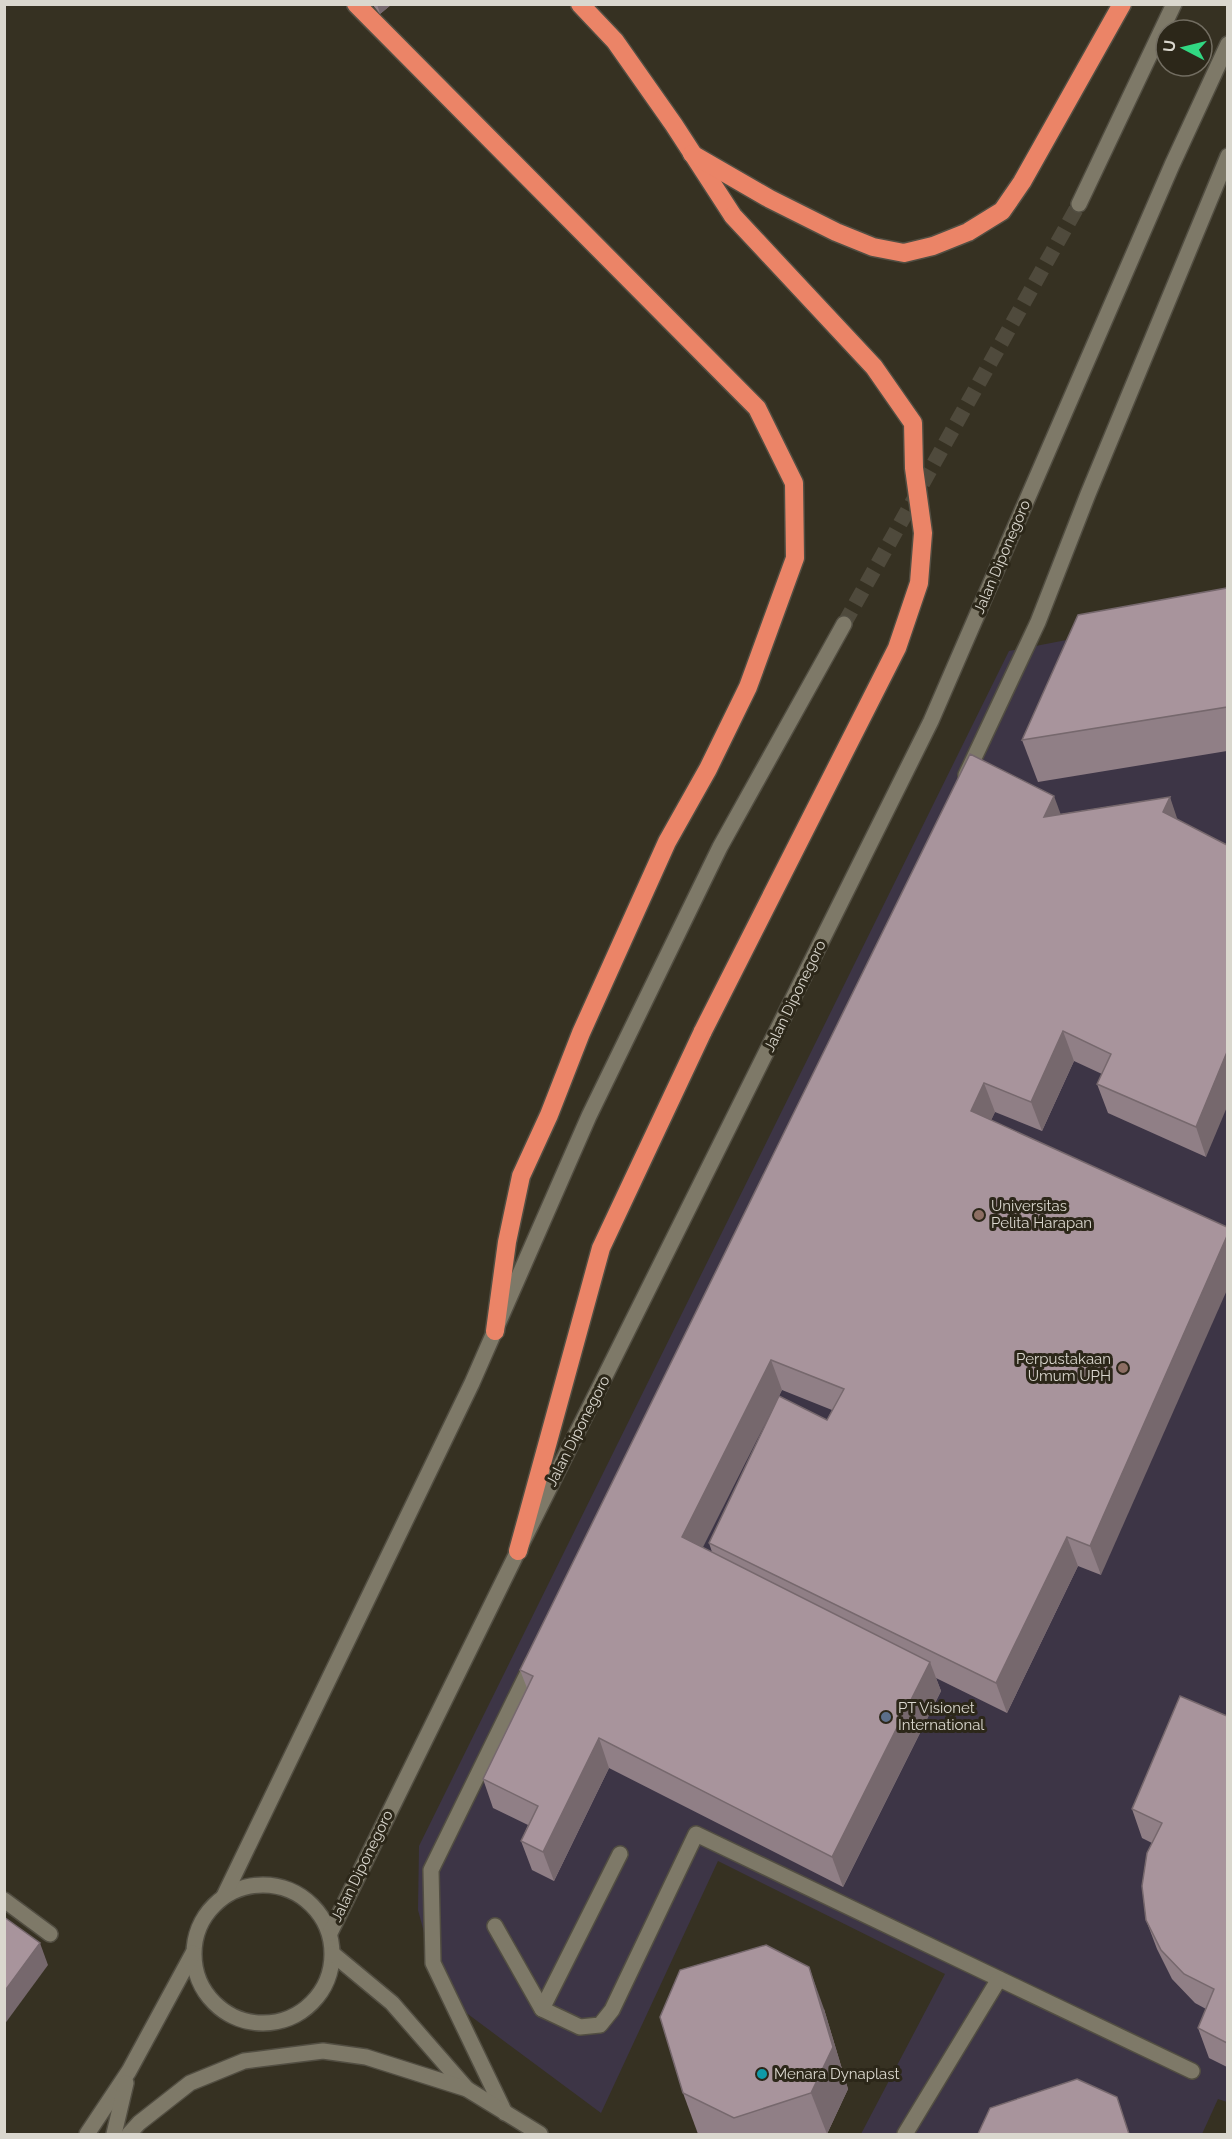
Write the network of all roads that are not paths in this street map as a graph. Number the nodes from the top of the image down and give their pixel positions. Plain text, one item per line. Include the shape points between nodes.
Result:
1 (356, 4) edge
2 (580, 4) edge
3 (598, 4) edge
4 (1122, 4) edge
5 (1174, 4) edge
6 (615, 41) junction
7 (1227, 45) edge
8 (692, 154) junction
9 (1227, 156) edge
10 (1079, 204) tunnel mouth
11 (844, 624) tunnel mouth
12 (957, 792) edge
13 (495, 1331) junction
14 (518, 1551) junction
15 (540, 1647) edge
16 (620, 1854) dead end
17 (224, 1896) junction
18 (4, 1900) edge
19 (495, 1926) dead end
20 (330, 1933) junction
21 (50, 1934) dead end
22 (194, 1953) junction
23 (333, 1954) junction
24 (999, 1979) junction
25 (542, 2009) junction
26 (129, 2071) junction
27 (1191, 2071) dead end
28 (467, 2089) junction
29 (505, 2113) junction
30 (87, 2134) edge
31 (114, 2134) edge
32 (129, 2134) edge
33 (540, 2134) edge
34 (905, 2134) edge

1 - 13 highway via 757,408 794,483 795,558 748,687 667,842 521,1176
2 - 6 highway
3 - 6 highway
4 - 8 highway via 1002,211 968,232 933,246 904,253 873,247 770,199
5 - 10 street
6 - 8 highway
7 - 14 street, Jalan Diponegoro via 931,721
8 - 14 highway, bridge via 733,216 874,366 913,423 914,468 923,533 919,583 897,648 703,1030 601,1248
9 - 12 street via 1038,622
11 - 13 street via 720,847 589,1116
13 - 17 street
14 - 20 street, Jalan Diponegoro
15 - 29 street via 431,1870 433,1963
16 - 25 street
17 - 20 street via 244,1887 265,1884 286,1888 306,1898 320,1913
17 - 22 street via 208,1911 197,1930
18 - 21 street
19 - 25 street
20 - 23 street
22 - 23 street via 203,1990 218,2007 237,2019 259,2024 282,2022 319,1997 329,1977
22 - 26 street
23 - 28 street via 392,2003
24 - 25 street via 696,1834 612,2010 600,2025 580,2027
24 - 27 street
24 - 34 street
26 - 30 street
26 - 31 street
28 - 29 street
28 - 32 street via 366,2057 323,2051 244,2061 190,2083
29 - 33 street

